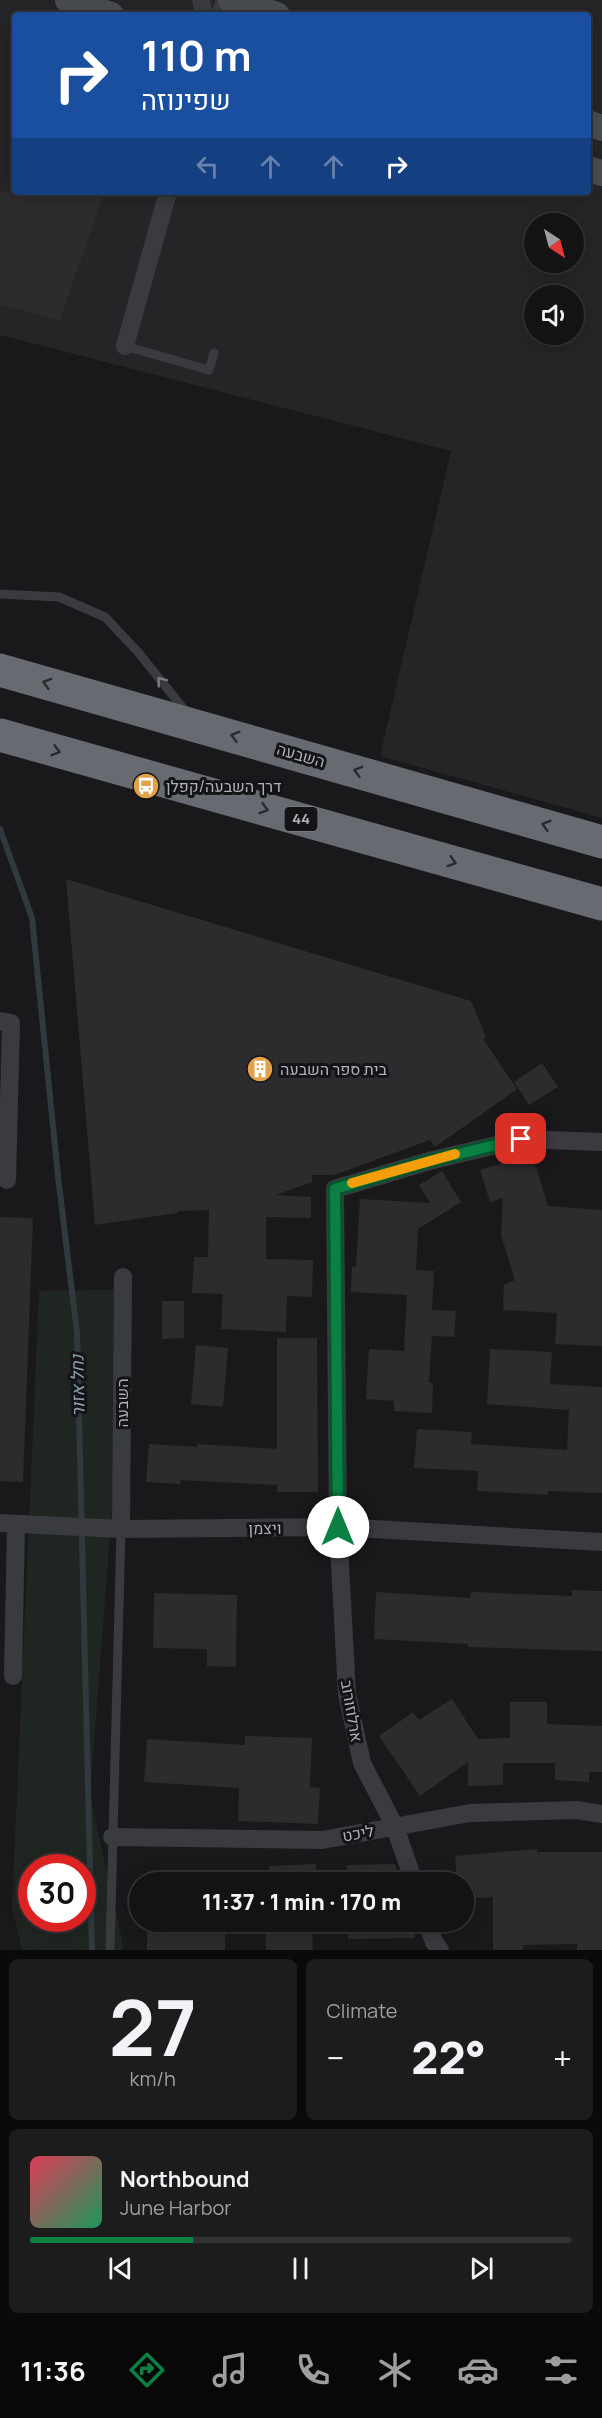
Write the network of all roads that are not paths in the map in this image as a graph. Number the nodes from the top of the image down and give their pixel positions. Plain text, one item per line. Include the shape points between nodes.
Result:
1 (68, 0) edge
2 (231, 0) edge
3 (260, 8) edge
4 (102, 12) edge
5 (167, 195) edge
6 (125, 346) joint
7 (214, 353) dead end
8 (0, 594) edge
9 (0, 670) edge
10 (199, 726) junction
11 (0, 735) edge
12 (602, 842) edge
13 (602, 904) edge
14 (0, 1021) edge
15 (602, 1142) edge
16 (7, 1179) dead end
17 (123, 1277) dead end
18 (8, 1524) edge
19 (338, 1527) junction
20 (113, 1529) junction
21 (602, 1542) edge
22 (13, 1676) dead end
23 (602, 1814) edge
24 (395, 1827) junction
25 (112, 1837) junction
26 (411, 1872) edge
27 (431, 1932) edge
28 (110, 1950) edge
29 (440, 1950) edge

1 - 4 street
2 - 3 street
5 - 6 street
6 - 7 lane via 209,370
10 -> 8 lane via 105,617 59,597
10 -> 9 highway, השבעה
12 -> 10 highway, השבעה
11 -> 13 highway, 44
14 - 16 street via 11,1023
15 - 19 street, ארלוזורוב via 521,1139 335,1189
17 - 20 street, השבעה
18 - 20 street, ויצמן
18 - 22 street
19 - 20 street, ויצמן
19 - 21 street, ויצמן
19 - 24 street, ארלוזורוב via 347,1694 362,1763
20 - 25 lane
23 - 24 street, ליכט via 578,1810 470,1813
24 - 25 street, ליכט via 322,1840
24 - 26 street, ארלוזורוב
25 - 28 lane
27 - 29 street

